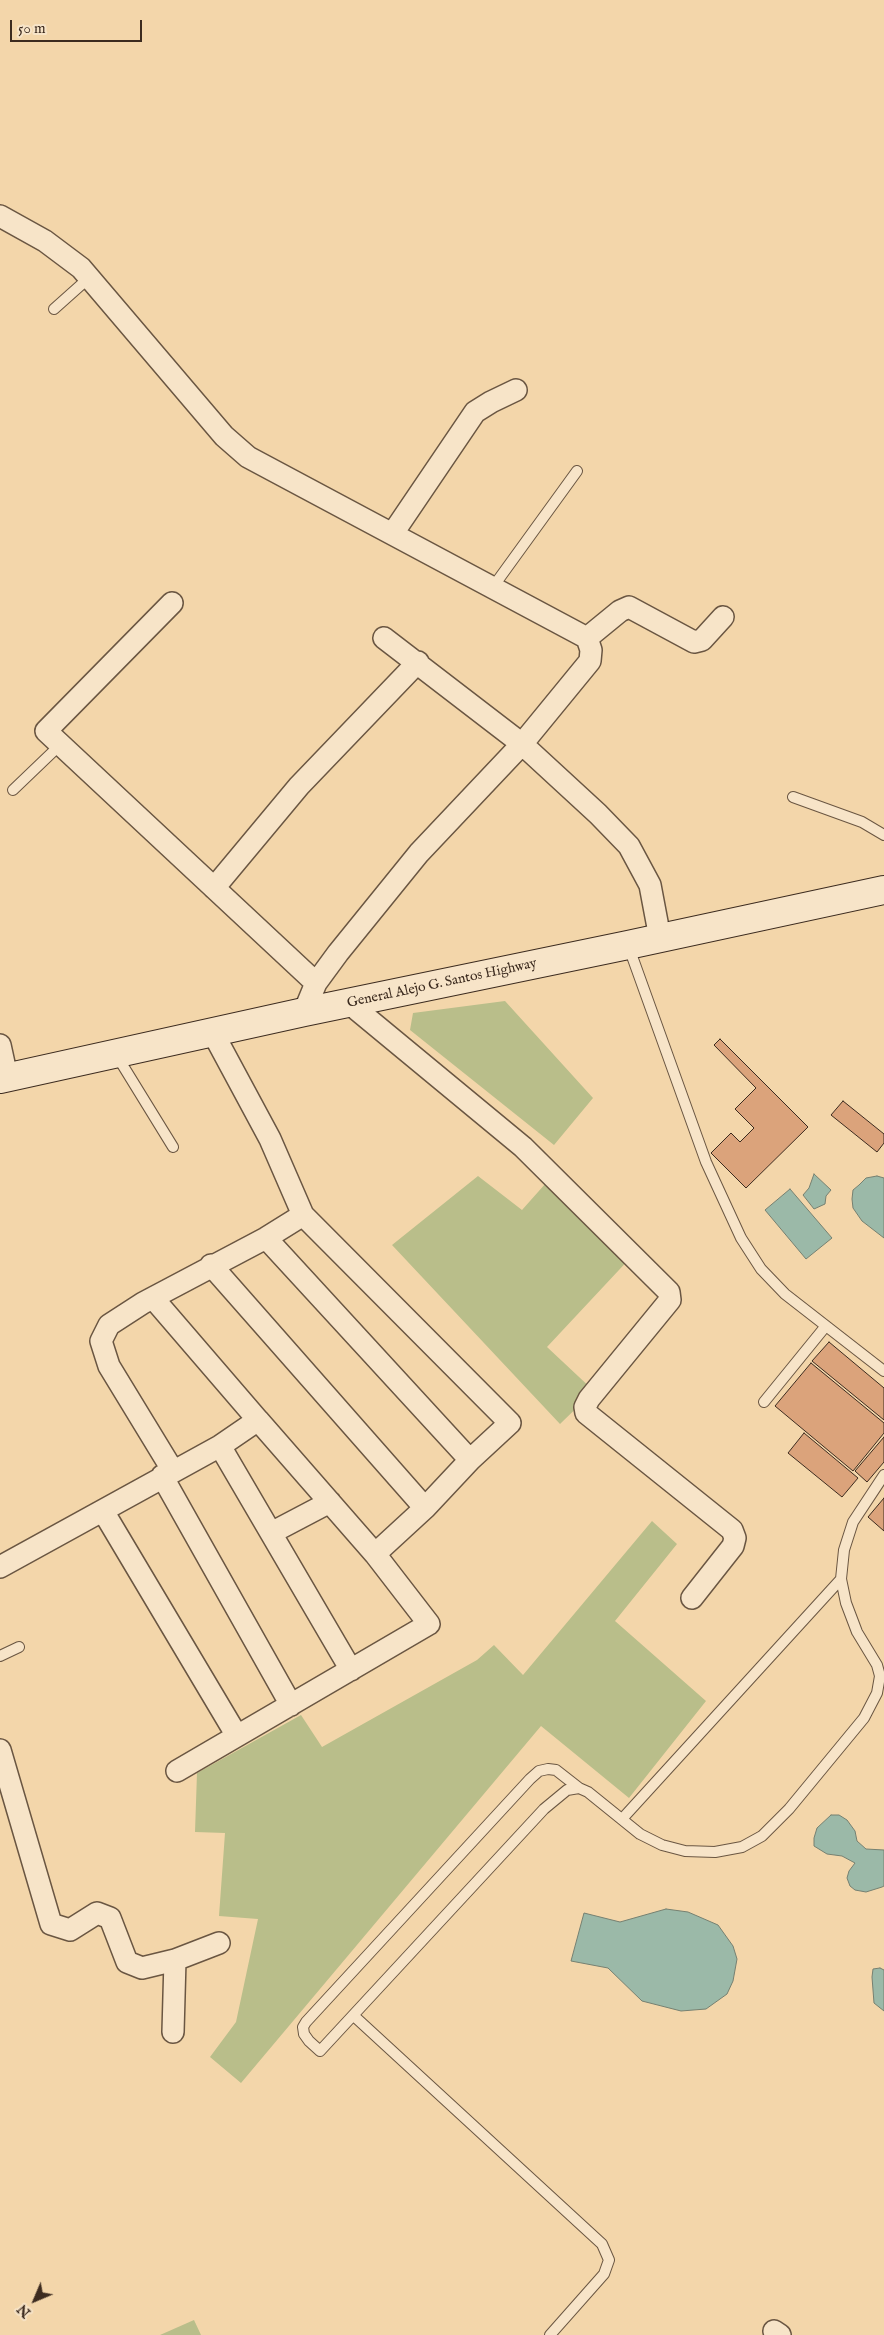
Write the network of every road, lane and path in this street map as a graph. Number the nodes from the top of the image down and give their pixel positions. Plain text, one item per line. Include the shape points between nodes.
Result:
1 (0, 216) edge
2 (92, 280) junction
3 (54, 309) dead end
4 (516, 390) dead end
5 (577, 471) dead end
6 (393, 533) junction
7 (493, 587) junction
8 (172, 603) dead end
9 (723, 616) dead end
10 (384, 638) dead end
11 (587, 638) junction
12 (418, 662) junction
13 (61, 744) junction
14 (522, 744) junction
15 (13, 790) dead end
16 (793, 797) dead end
17 (884, 835) edge
18 (214, 888) junction
19 (884, 890) edge
20 (660, 938) junction
21 (628, 945) junction
22 (316, 983) junction
23 (350, 1004) junction
24 (304, 1012) junction
25 (212, 1033) junction
26 (0, 1045) edge
27 (116, 1054) junction
28 (4, 1078) edge
29 (173, 1147) dead end
30 (303, 1214) junction
31 (266, 1238) junction
32 (211, 1265) junction
33 (153, 1298) junction
34 (825, 1327) junction
35 (884, 1371) edge
36 (764, 1402) dead end
37 (258, 1420) junction
38 (220, 1446) junction
39 (470, 1460) junction
40 (168, 1474) junction
41 (884, 1475) edge
42 (330, 1502) junction
43 (425, 1508) junction
44 (103, 1511) junction
45 (271, 1533) junction
46 (375, 1554) junction
47 (0, 1567) edge
48 (841, 1579) junction
49 (692, 1598) dead end
50 (19, 1647) dead end
51 (0, 1656) edge
52 (351, 1670) junction
53 (291, 1705) junction
54 (237, 1736) junction
55 (0, 1750) edge
56 (177, 1771) dead end
57 (578, 1788) junction
58 (622, 1819) junction
59 (219, 1943) dead end
60 (175, 1960) junction
61 (354, 2016) junction
62 (173, 2032) dead end
63 (550, 2335) edge

1 - 2 street via 45,242
2 - 3 lane via 78,287
2 - 6 street via 224,436 242,452
4 - 6 street via 475,412
5 - 7 lane
6 - 7 street
7 - 11 street
8 - 13 street via 46,731
9 - 11 street via 702,640 694,642 629,607
10 - 12 street
11 - 14 street via 590,661
12 - 14 street
12 - 18 street via 299,786
13 - 15 lane
13 - 18 street
14 - 20 street via 629,846 650,884
14 - 22 street via 419,853
16 - 17 lane via 862,822
18 - 22 street
19 - 20 main road, General Alejo G. Santos Highway
20 - 21 main road, General Alejo G. Santos Highway
21 - 23 main road, General Alejo G. Santos Highway
21 - 34 lane via 706,1162 741,1238 761,1269
22 - 24 street
23 - 24 main road, General Alejo G. Santos Highway
23 - 49 street via 523,1147 669,1292 670,1300 585,1407 586,1413 732,1530 733,1546
24 - 25 main road, General Alejo G. Santos Highway
25 - 27 main road, General Alejo G. Santos Highway
25 - 30 street via 270,1139
26 - 28 street
27 - 28 main road, General Alejo G. Santos Highway
27 - 29 lane
30 - 31 street
30 - 39 street via 510,1423
31 - 32 street
31 - 39 street
32 - 33 street
32 - 43 street
33 - 37 street
33 - 40 street via 109,1325 102,1341 109,1366
34 - 35 lane
34 - 36 lane
37 - 38 street
37 - 42 street
38 - 40 street
38 - 45 street
39 - 43 street
40 - 44 street
40 - 53 street
41 - 48 lane via 853,1522 844,1550
42 - 45 street
42 - 46 street
43 - 46 street
44 - 47 street
44 - 54 street
45 - 52 street
46 - 52 street via 428,1624
48 - 58 lane
48 - 58 lane via 857,1632 877,1665 880,1676 877,1693 864,1718 789,1809 762,1836 742,1847 715,1852 685,1851 662,1845 640,1834
50 - 51 lane
52 - 53 street
53 - 54 street
54 - 56 street
55 - 60 street via 51,1924 70,1930 97,1913 110,1918 127,1962 142,1968
57 - 58 lane
57 - 61 lane via 567,1790 544,1809
57 - 61 lane via 556,1770 539,1771 530,1779 306,2022 304,2034 320,2051
59 - 60 street
60 - 62 street
61 - 63 lane via 602,2244 609,2260 604,2274

